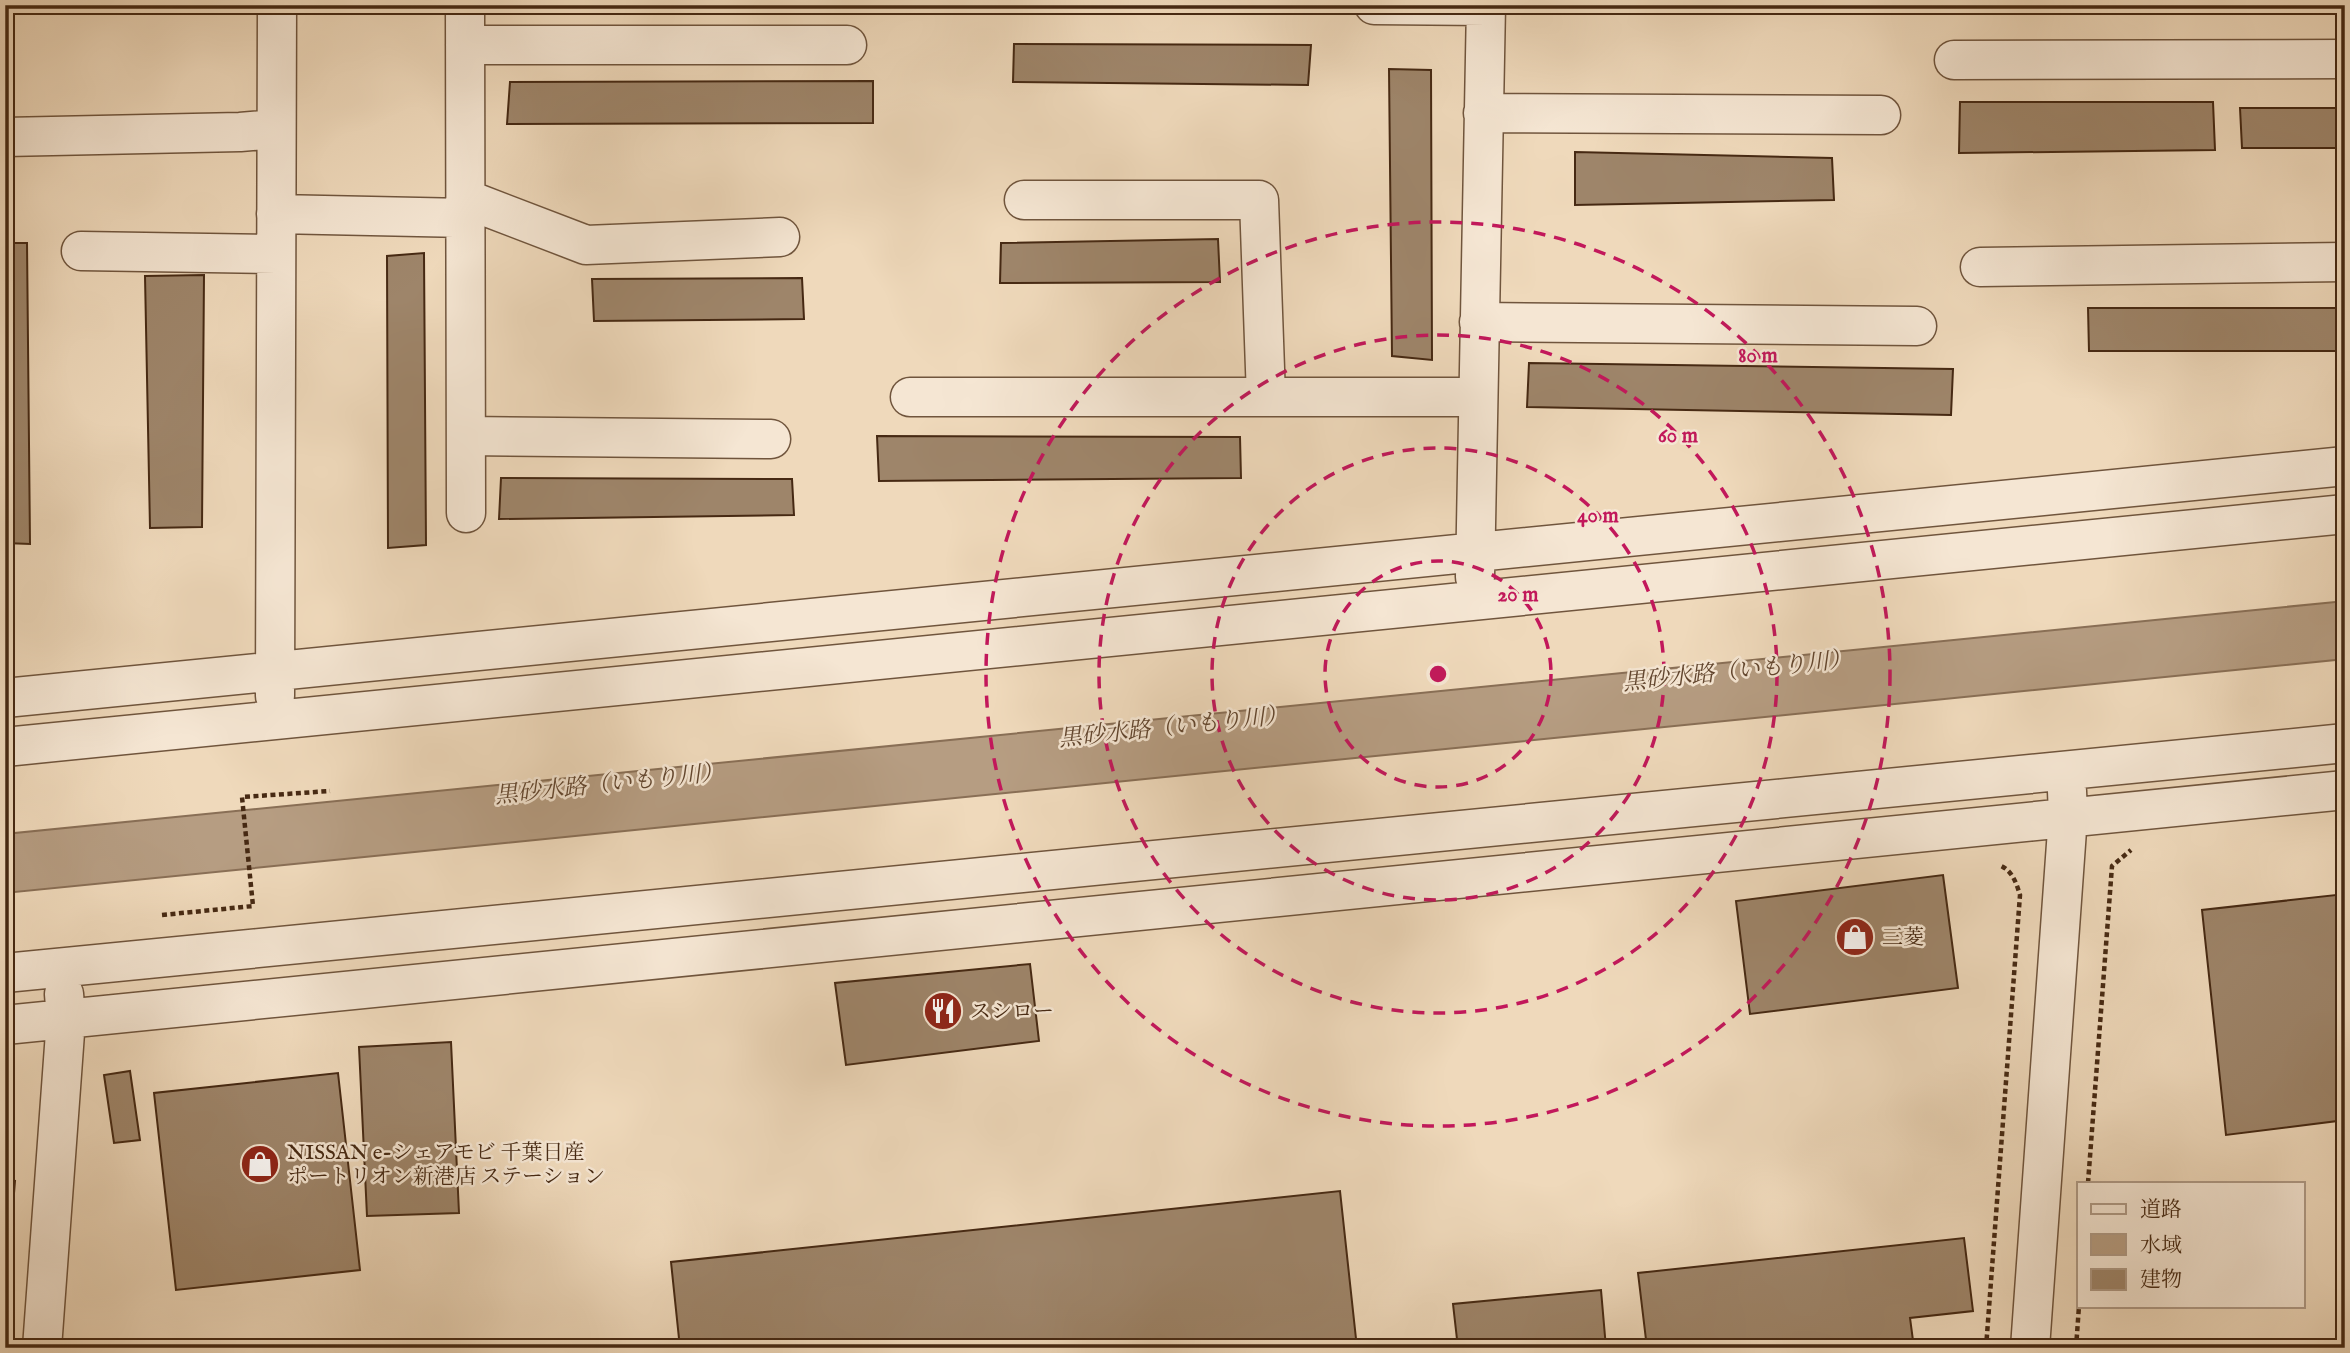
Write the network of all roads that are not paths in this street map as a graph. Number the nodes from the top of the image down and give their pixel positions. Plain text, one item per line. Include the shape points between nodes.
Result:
1 (277, 5) edge
2 (465, 5) edge
3 (1374, 5) edge
4 (1486, 6) edge
5 (465, 45) junction
6 (847, 45) dead end
7 (2345, 58) edge
8 (1955, 60) dead end
9 (1483, 113) junction
10 (1881, 115) dead end
11 (276, 130) junction
12 (5, 137) edge
13 (1024, 200) dead end
14 (466, 209) junction
15 (276, 214) junction
16 (780, 237) dead end
17 (81, 251) dead end
18 (276, 254) junction
19 (2345, 262) edge
20 (1980, 267) dead end
21 (1479, 322) junction
22 (1917, 326) dead end
23 (910, 397) dead end
24 (1266, 397) junction
25 (1478, 397) junction
26 (466, 436) junction
27 (771, 439) dead end
28 (2345, 466) edge
29 (466, 513) dead end
30 (2345, 513) edge
31 (1475, 552) junction
32 (1475, 600) junction
33 (275, 672) junction
34 (5, 698) edge
35 (275, 720) junction
36 (2345, 743) edge
37 (5, 747) edge
38 (2067, 772) junction
39 (2345, 790) edge
40 (2068, 816) junction
41 (62, 968) junction
42 (5, 973) edge
43 (66, 1019) junction
44 (5, 1025) edge
45 (42, 1348) edge
46 (2030, 1348) edge

1 - 11 street
2 - 5 street
3 - 4 street
4 - 9 street
5 - 6 street
5 - 14 street
7 - 8 street
9 - 10 street
9 - 21 street
11 - 12 street
11 - 15 street
13 - 24 street via 1259,200
14 - 15 street
14 - 16 street via 586,245
14 - 26 street
15 - 18 street
17 - 18 street
18 - 33 street
19 - 20 street
21 - 22 street
21 - 25 street
23 - 24 street
24 - 25 street
25 - 31 street
26 - 27 street
26 - 29 street
28 - 31 street
30 - 32 street
31 - 32 street
31 - 33 street
32 - 35 street
33 - 34 street
33 - 35 street
35 - 37 street
36 - 38 street
38 - 40 street
38 - 41 street
39 - 40 street
40 - 43 street
40 - 46 street
41 - 42 street
41 - 43 street
43 - 44 street
43 - 45 street

